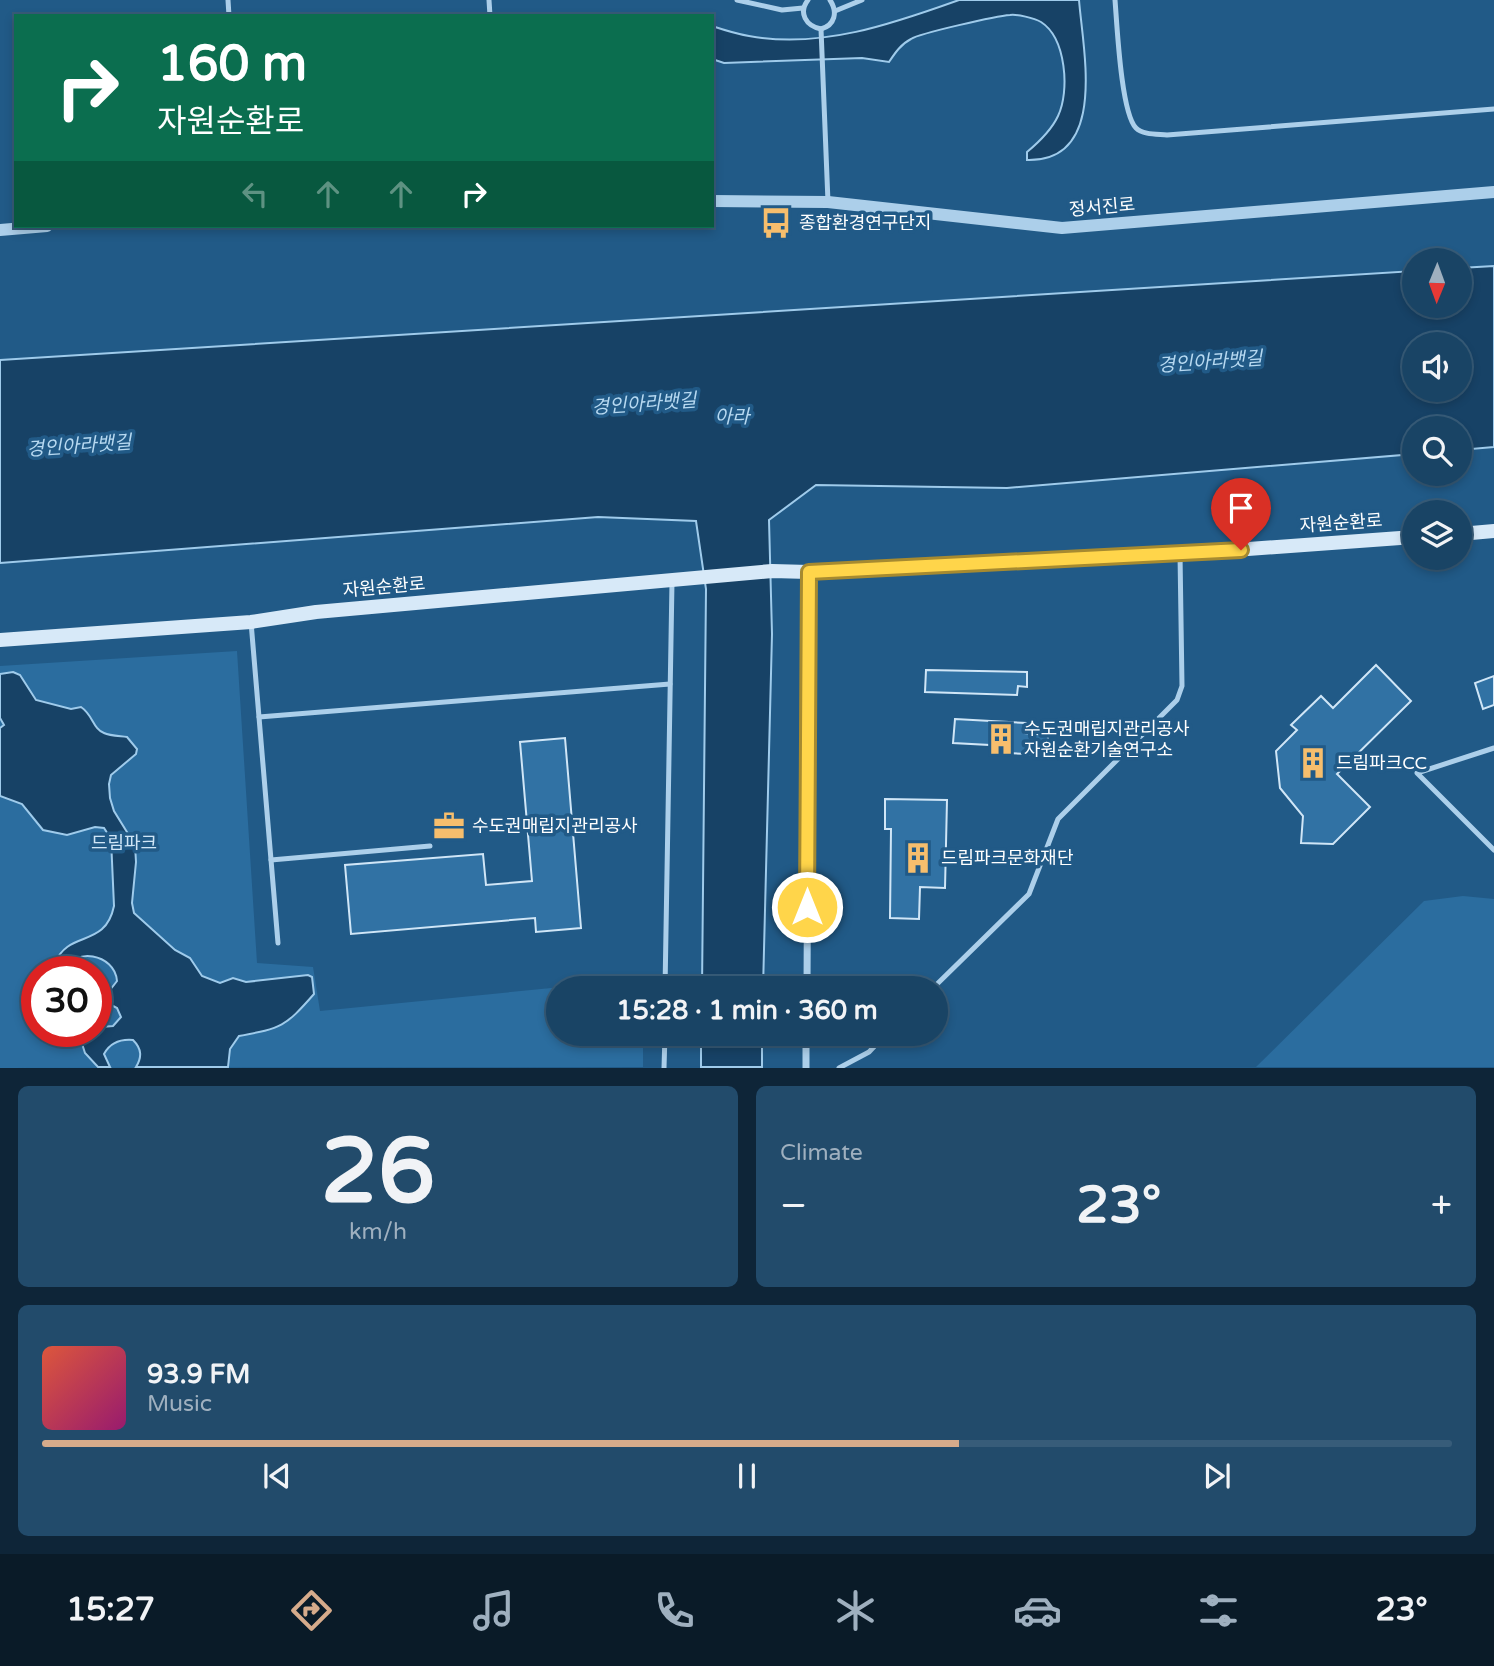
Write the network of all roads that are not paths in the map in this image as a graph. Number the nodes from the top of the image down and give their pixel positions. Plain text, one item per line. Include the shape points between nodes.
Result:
1 (737, 0) edge
2 (808, 0) edge
3 (830, 0) edge
4 (862, 0) edge
5 (1115, 0) edge
6 (803, 8) junction
7 (835, 11) junction
8 (821, 29) junction
9 (1494, 108) edge
10 (1494, 192) edge
11 (714, 201) edge
12 (828, 202) junction
13 (24, 228) edge
14 (0, 230) edge
15 (1494, 531) edge
16 (1472, 533) edge
17 (1402, 538) edge
18 (1180, 554) junction
19 (809, 572) junction
20 (679, 578) junction
21 (251, 622) junction
22 (0, 639) edge
23 (670, 684) junction
24 (259, 717) junction
25 (1494, 748) edge
26 (430, 846) dead end
27 (1494, 850) edge
28 (271, 860) junction
29 (278, 943) dead end
30 (665, 976) edge
31 (807, 976) edge
32 (945, 976) edge
33 (664, 1046) edge
34 (806, 1046) edge
35 (875, 1046) edge
36 (664, 1068) edge
37 (806, 1068) edge
38 (839, 1068) edge

1 - 6 lane via 782,10
2 - 6 lane
3 - 7 lane
4 - 7 lane
5 - 9 lane via 1130,117 1136,128 1146,133
6 - 8 lane via 807,23
7 - 8 lane via 831,23
8 - 12 lane
10 - 12 street, 정서진로 via 1062,228
11 - 12 street, 정서진로
13 - 14 street
15 - 16 main road
17 - 18 main road, 자원순환로
18 - 19 main road, 자원순환로
18 - 32 lane via 1182,686 1177,700 1058,819 1029,894
19 - 20 main road, 자원순환로
19 - 31 street
20 - 21 main road, 자원순환로
20 - 23 lane
21 - 22 main road, 자원순환로
21 - 24 lane
23 - 24 lane
23 - 30 lane
24 - 28 lane
25 - 27 lane via 1417,773
26 - 28 lane
28 - 29 lane
33 - 36 lane
34 - 37 street
35 - 38 lane

